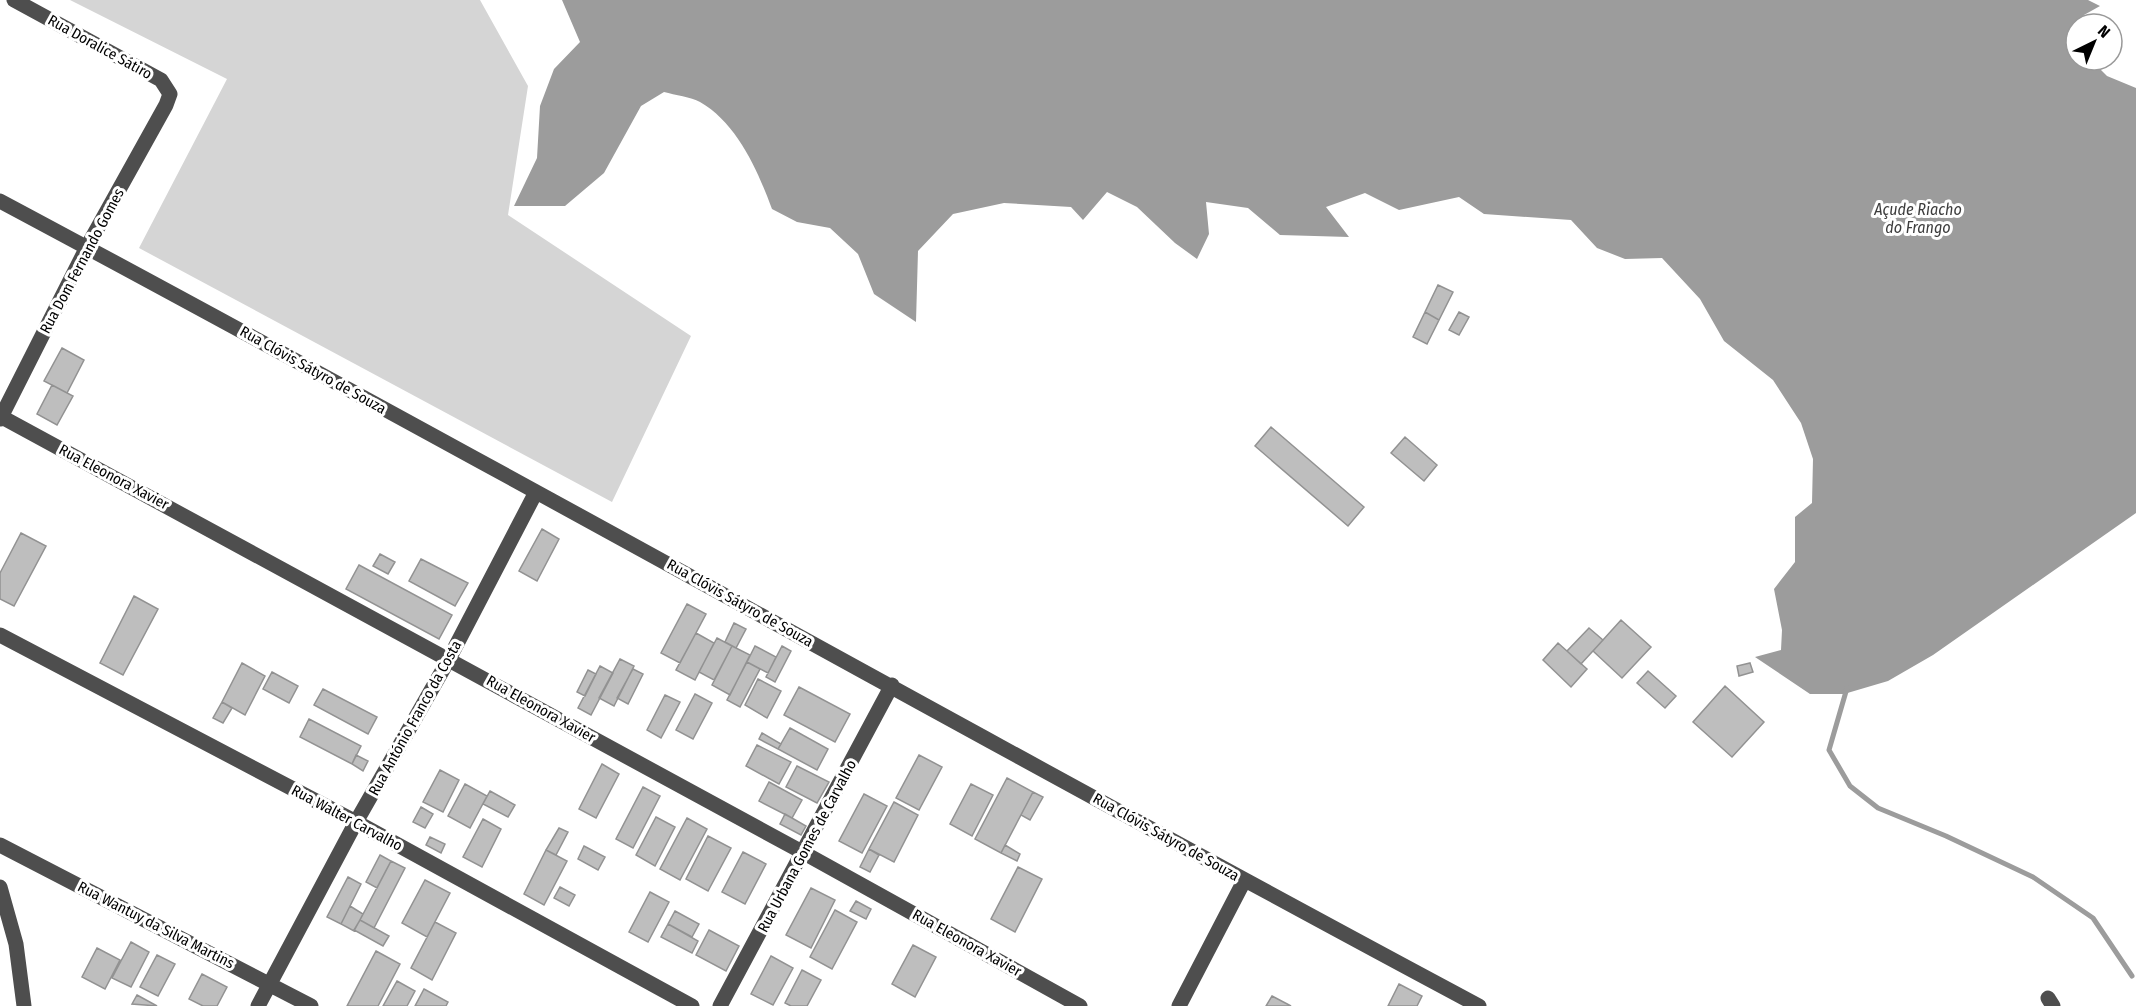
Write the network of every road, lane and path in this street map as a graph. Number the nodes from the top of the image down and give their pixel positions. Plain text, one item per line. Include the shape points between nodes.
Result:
1 (14, 0) edge
2 (166, 105) joint
3 (0, 201) edge
4 (87, 247) junction
5 (0, 417) edge
6 (536, 492) junction
7 (0, 635) edge
8 (449, 659) junction
9 (892, 685) junction
10 (356, 822) junction
11 (0, 845) edge
12 (804, 853) junction
13 (1245, 881) junction
14 (0, 887) edge
15 (271, 984) junction
16 (24, 1006) edge
17 (258, 1006) edge
18 (311, 1006) edge
19 (692, 1006) edge
20 (720, 1006) edge
21 (1080, 1006) edge
22 (1179, 1006) edge
23 (1479, 1006) edge

1 - 2 street, Rua Doralice Sátiro via 161,80 170,94
2 - 4 street, Rua Dom Fernando Gomes
3 - 4 street, Rua Clóvis Sátyro de Souza
4 - 5 street, Rua Dom Fernando Gomes
4 - 6 street, Rua Clóvis Sátyro de Souza
5 - 8 street, Rua Eleonora Xavier
6 - 8 street, Rua António Franco da Costa
6 - 9 street, Rua Clóvis Sátyro de Souza
7 - 10 street, Rua Walter Carvalho
8 - 10 street, Rua António Franco da Costa
8 - 12 street, Rua Eleonora Xavier
9 - 12 street, Rua Urbana Gomes de Carvalho
9 - 13 street, Rua Clóvis Sátyro de Souza
10 - 15 street, Rua António Franco da Costa
10 - 19 street, Rua Walter Carvalho
11 - 15 street, Rua Wantuy da Silva Martins
12 - 20 street, Rua Urbana Gomes de Carvalho
12 - 21 street, Rua Eleonora Xavier
13 - 22 street
13 - 23 street, Rua Clóvis Sátyro de Souza
14 - 16 street via 16,944
15 - 17 street, Rua António Franco da Costa
15 - 18 street, Rua Wantuy da Silva Martins

